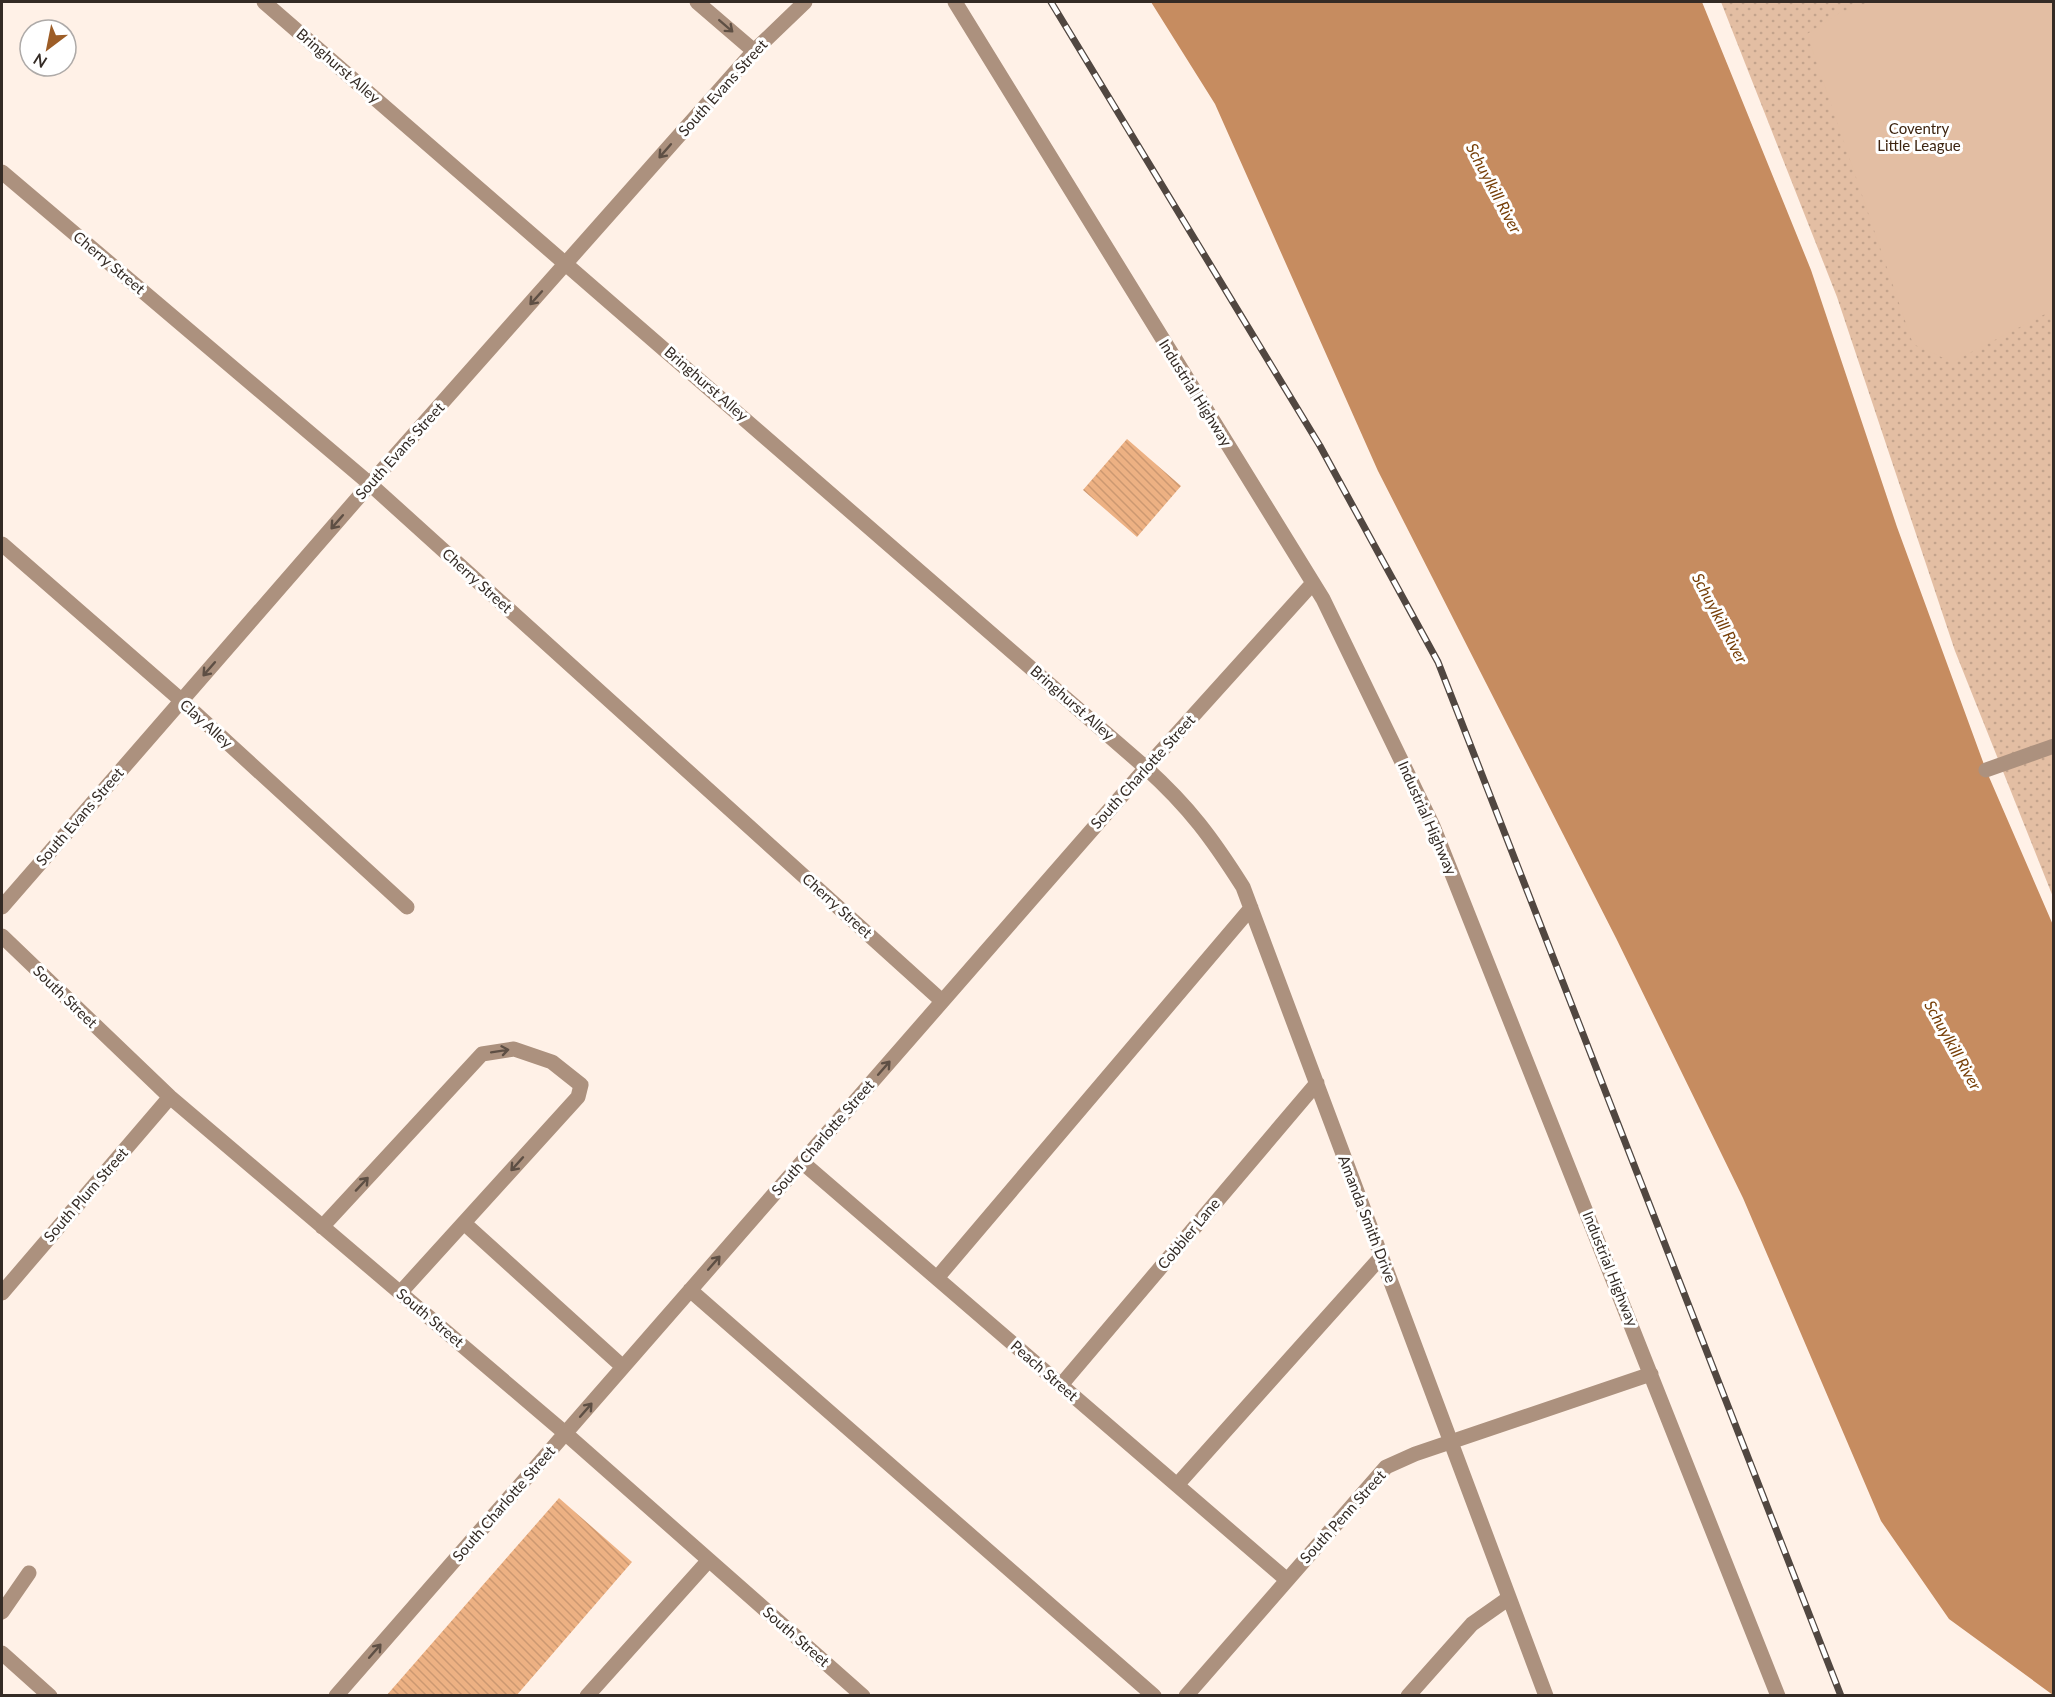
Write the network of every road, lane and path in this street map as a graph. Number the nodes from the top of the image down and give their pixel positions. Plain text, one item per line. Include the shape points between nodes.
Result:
1 (264, 2) edge
2 (697, 2) edge
3 (806, 2) edge
4 (955, 2) edge
5 (754, 51) junction
6 (2, 172) edge
7 (567, 262) junction
8 (370, 484) junction
9 (2, 544) edge
10 (1313, 583) junction
11 (182, 701) junction
12 (2054, 746) edge
13 (1146, 768) junction
14 (1986, 770) dead end
15 (2, 907) edge
16 (407, 907) dead end
17 (1251, 908) junction
18 (2, 936) edge
19 (942, 1001) junction
20 (1317, 1083) junction
21 (170, 1097) junction
22 (802, 1162) junction
23 (464, 1223) junction
24 (322, 1227) junction
25 (1382, 1257) junction
26 (937, 1278) junction
27 (690, 1290) junction
28 (2, 1293) edge
29 (400, 1293) junction
30 (623, 1366) junction
31 (1651, 1374) junction
32 (1061, 1385) junction
33 (565, 1433) junction
34 (1451, 1442) junction
35 (1177, 1485) junction
36 (709, 1560) junction
37 (29, 1574) dead end
38 (1287, 1580) junction
39 (1509, 1598) junction
40 (2, 1612) edge
41 (2, 1653) edge
42 (50, 1695) edge
43 (336, 1695) edge
44 (587, 1695) edge
45 (863, 1695) edge
46 (1154, 1695) edge
47 (1186, 1695) edge
48 (1408, 1695) edge
49 (1546, 1695) edge
50 (1778, 1695) edge

1 - 7 street, Bringhurst Alley
2 -> 5 street
3 - 5 street, South Evans Street
4 - 10 street, Industrial Highway
5 -> 7 street, South Evans Street
6 - 8 street, Cherry Street
7 -> 8 street, South Evans Street
7 - 13 street, Bringhurst Alley
8 -> 11 street, South Evans Street
8 - 19 street, Cherry Street
9 - 11 street, Clay Alley
10 - 13 street, South Charlotte Street
10 - 31 street, Industrial Highway via 1433,826
11 - 15 street, South Evans Street
11 - 16 street, Clay Alley
12 - 14 street
13 - 17 street, Amanda Smith Drive via 1182,800 1213,840 1243,887
13 - 19 street, South Charlotte Street
17 - 20 street, Amanda Smith Drive
17 - 26 street
18 - 21 street, South Street
22 -> 19 street, South Charlotte Street
20 - 25 street, Amanda Smith Drive
20 - 32 street, Cobbler Lane
21 - 24 street, South Street
21 - 28 street, South Plum Street
22 - 26 street, Peach Street
27 -> 22 street, South Charlotte Street
24 -> 23 street via 482,1054 514,1049 552,1062 581,1085 578,1097
23 - 29 street
23 - 30 street
24 - 29 street, South Street
25 - 34 street, Amanda Smith Drive
25 - 35 street
26 - 32 street, Peach Street
27 - 30 street, South Charlotte Street
27 - 46 street
29 - 33 street, South Street
33 -> 30 street, South Charlotte Street
31 - 34 street, South Penn Street
31 - 50 street, Industrial Highway
32 - 35 street, Peach Street
33 - 36 street, South Street
43 -> 33 street, South Charlotte Street
34 - 38 street, South Penn Street via 1386,1467
34 - 39 street, Amanda Smith Drive
35 - 38 street, Peach Street
36 - 44 street
36 - 45 street, South Street
37 - 40 street
38 - 47 street, South Penn Street
39 - 48 street via 1472,1624
39 - 49 street, Amanda Smith Drive
41 - 42 street

